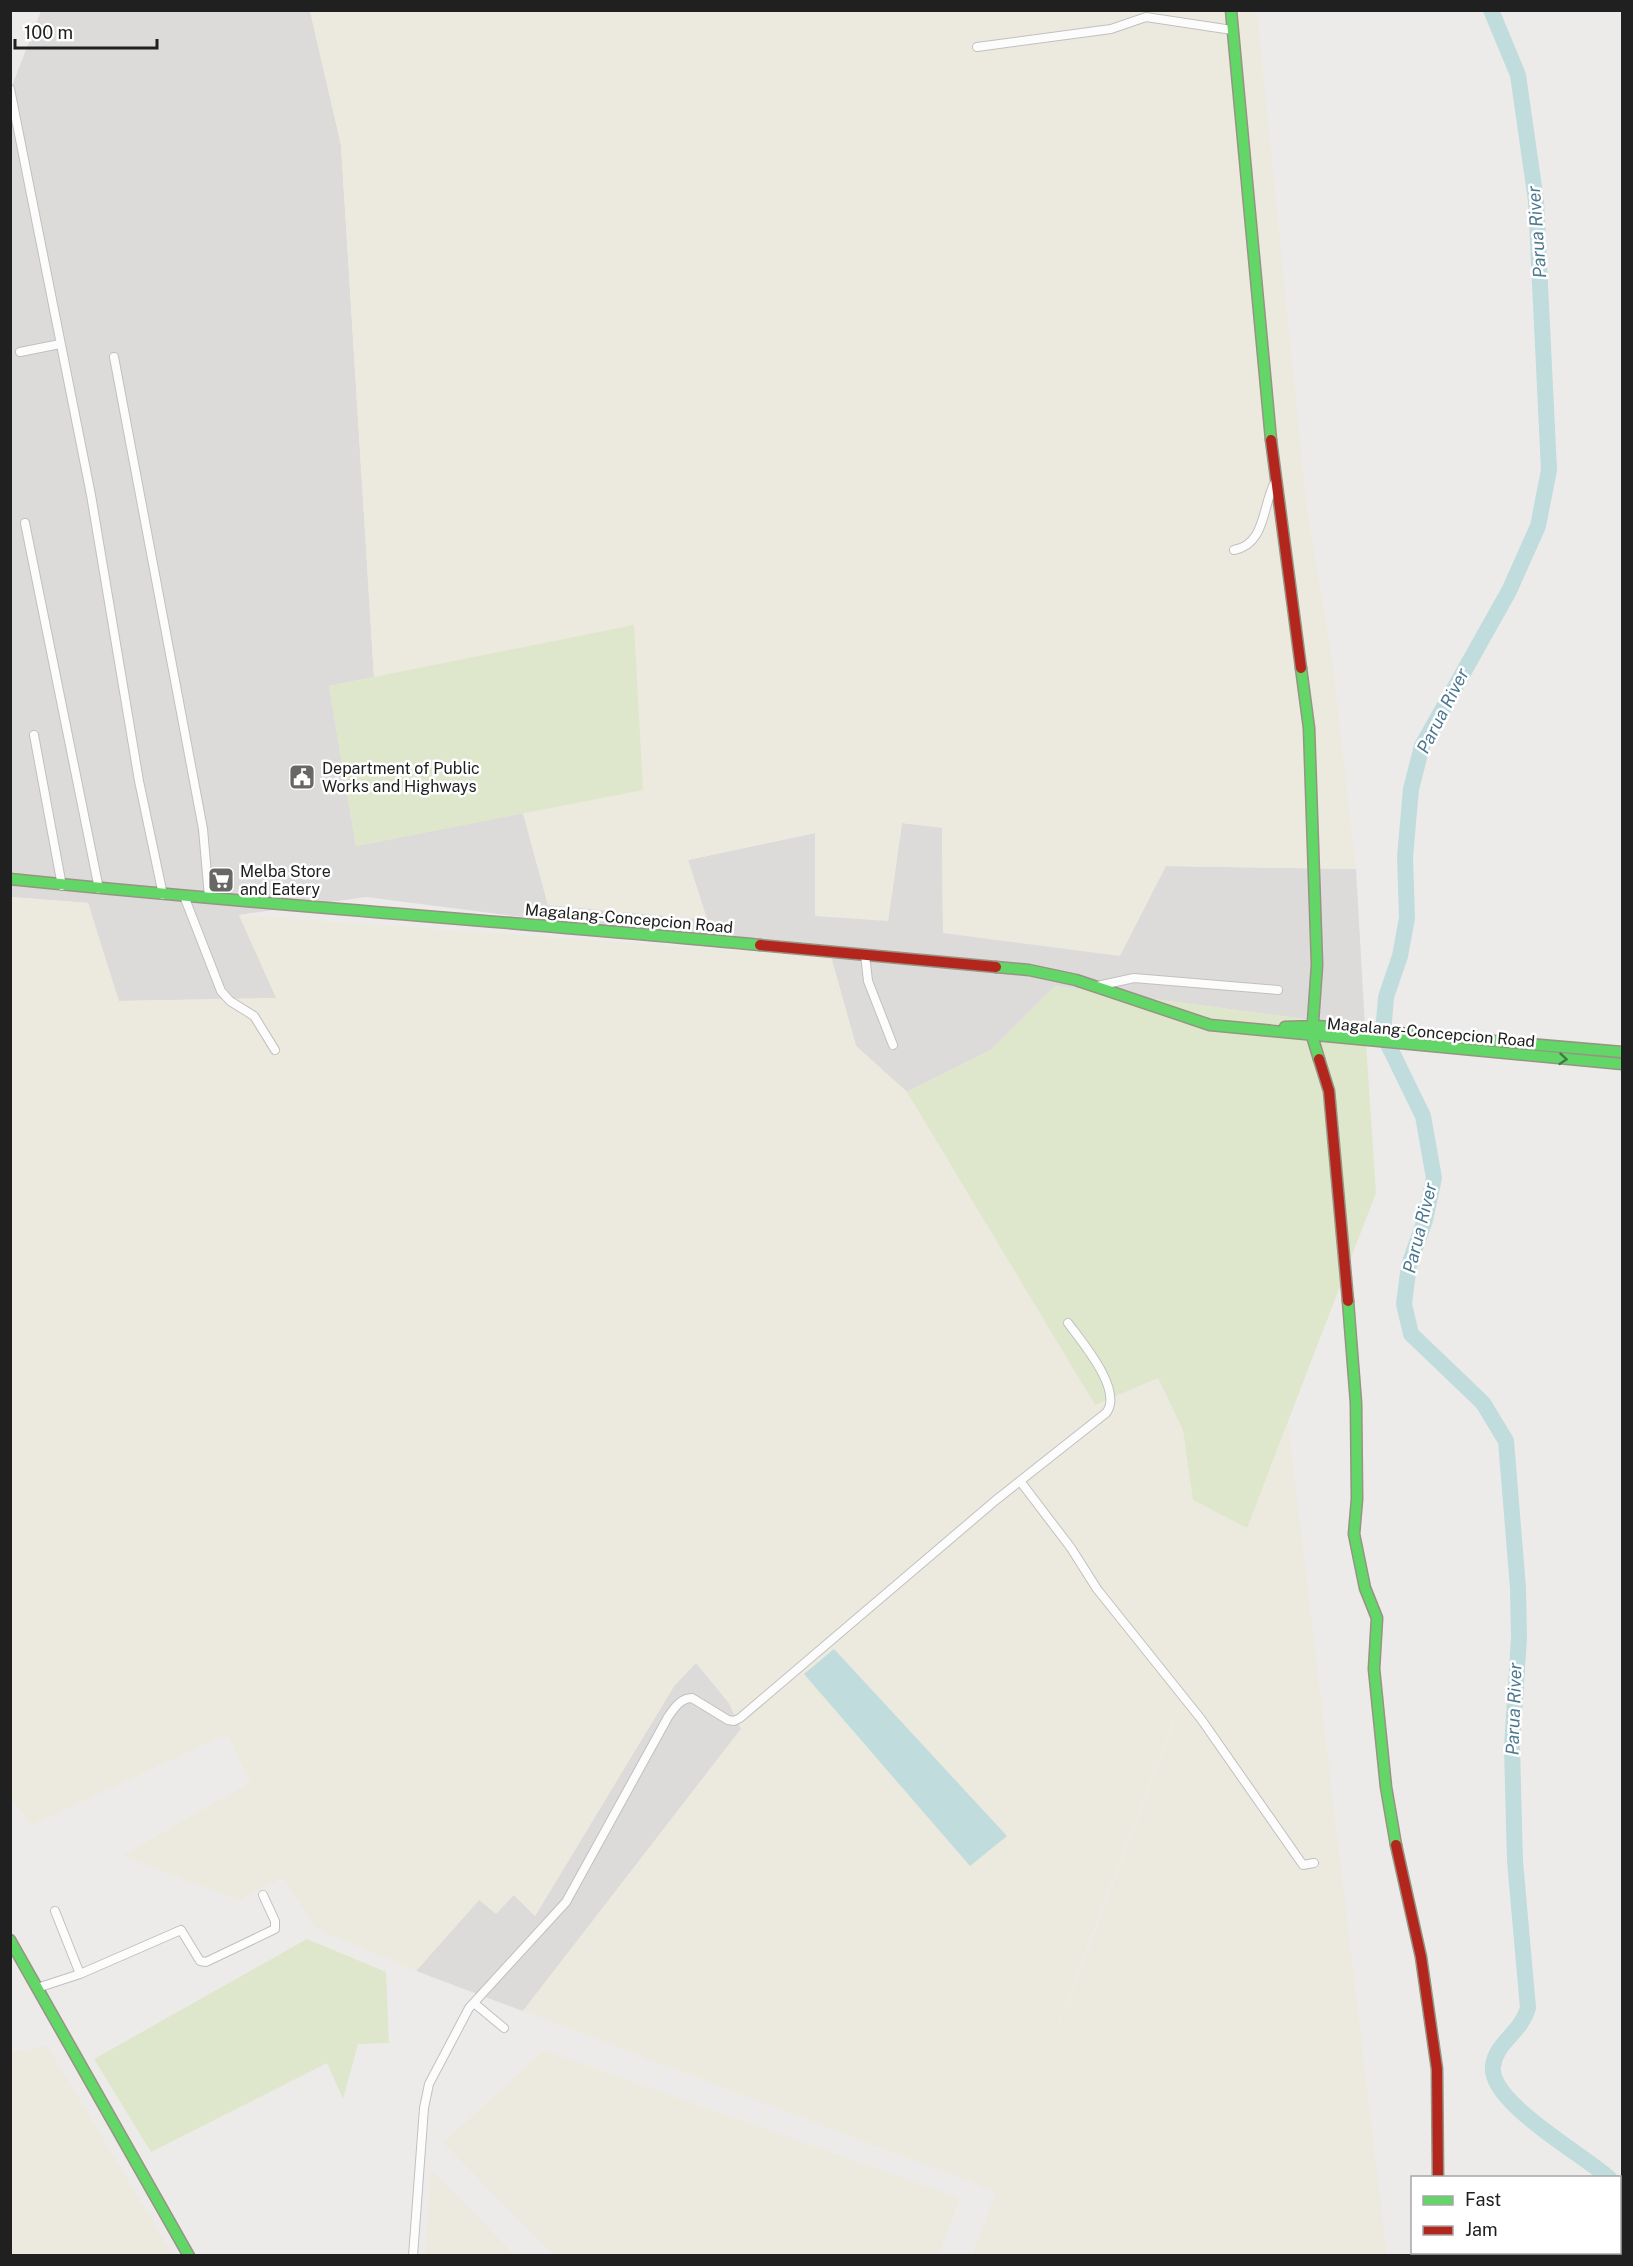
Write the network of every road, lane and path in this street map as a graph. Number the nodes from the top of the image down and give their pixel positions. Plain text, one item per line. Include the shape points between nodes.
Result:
1 (1231, 10) edge
2 (1232, 30) junction
3 (977, 47) dead end
4 (10, 89) edge
5 (60, 344) junction
6 (20, 352) dead end
7 (114, 357) dead end
8 (1276, 481) junction
9 (25, 523) dead end
10 (1234, 550) dead end
11 (34, 735) dead end
12 (10, 879) edge
13 (62, 886) junction
14 (99, 889) junction
15 (163, 895) junction
16 (184, 896) junction
17 (209, 897) junction
18 (865, 955) junction
19 (1097, 986) junction
20 (1278, 990) dead end
21 (1315, 1031) junction
22 (894, 1045) dead end
23 (274, 1050) dead end
24 (1623, 1052) edge
25 (1623, 1064) edge
26 (1068, 1323) dead end
27 (1020, 1481) junction
28 (1314, 1863) dead end
29 (263, 1895) dead end
30 (55, 1911) dead end
31 (10, 1941) edge
32 (80, 1974) junction
33 (38, 1988) junction
34 (474, 2003) junction
35 (504, 2028) dead end
36 (1438, 2176) edge
37 (189, 2256) edge
38 (413, 2256) edge

1 - 2 street
2 - 3 street via 1146,17 1111,29
2 - 8 street
4 - 5 street
5 - 6 street
5 - 15 street
7 - 17 street via 203,829
8 - 10 street via 1254,541
8 - 21 street via 1309,728
9 - 14 street
11 - 13 street
12 - 13 street, Magalang-Concepcion Road
13 - 14 street, Magalang-Concepcion Road
14 - 15 street, Magalang-Concepcion Road
15 - 16 street, Magalang-Concepcion Road
16 - 17 street, Magalang-Concepcion Road
16 - 23 street via 221,991 254,1016
17 - 18 street, Magalang-Concepcion Road
18 - 19 street, Magalang-Concepcion Road via 1036,971
18 - 22 street via 868,981
19 - 20 street via 1134,978
19 - 21 street, Magalang-Concepcion Road via 1185,1018 1236,1028
21 - 24 street, Magalang-Concepcion Road
21 -> 25 street, Magalang-Concepcion Road
21 - 36 street via 1329,1091 1337,1163 1356,1403 1354,1534 1365,1588 1377,1618 1374,1669 1386,1787 1421,1957 1437,2069
26 - 27 street via 1106,1380 1112,1404 1106,1413
27 - 28 street via 1097,1588 1201,1719 1303,1865
27 - 34 street via 740,1718 728,1720 692,1698 677,1705 566,1902
29 - 32 street via 275,1929 206,1962 200,1961 181,1930
30 - 32 street
31 - 33 street
32 - 33 street
33 - 37 street
34 - 35 street
34 - 38 street via 429,2084

